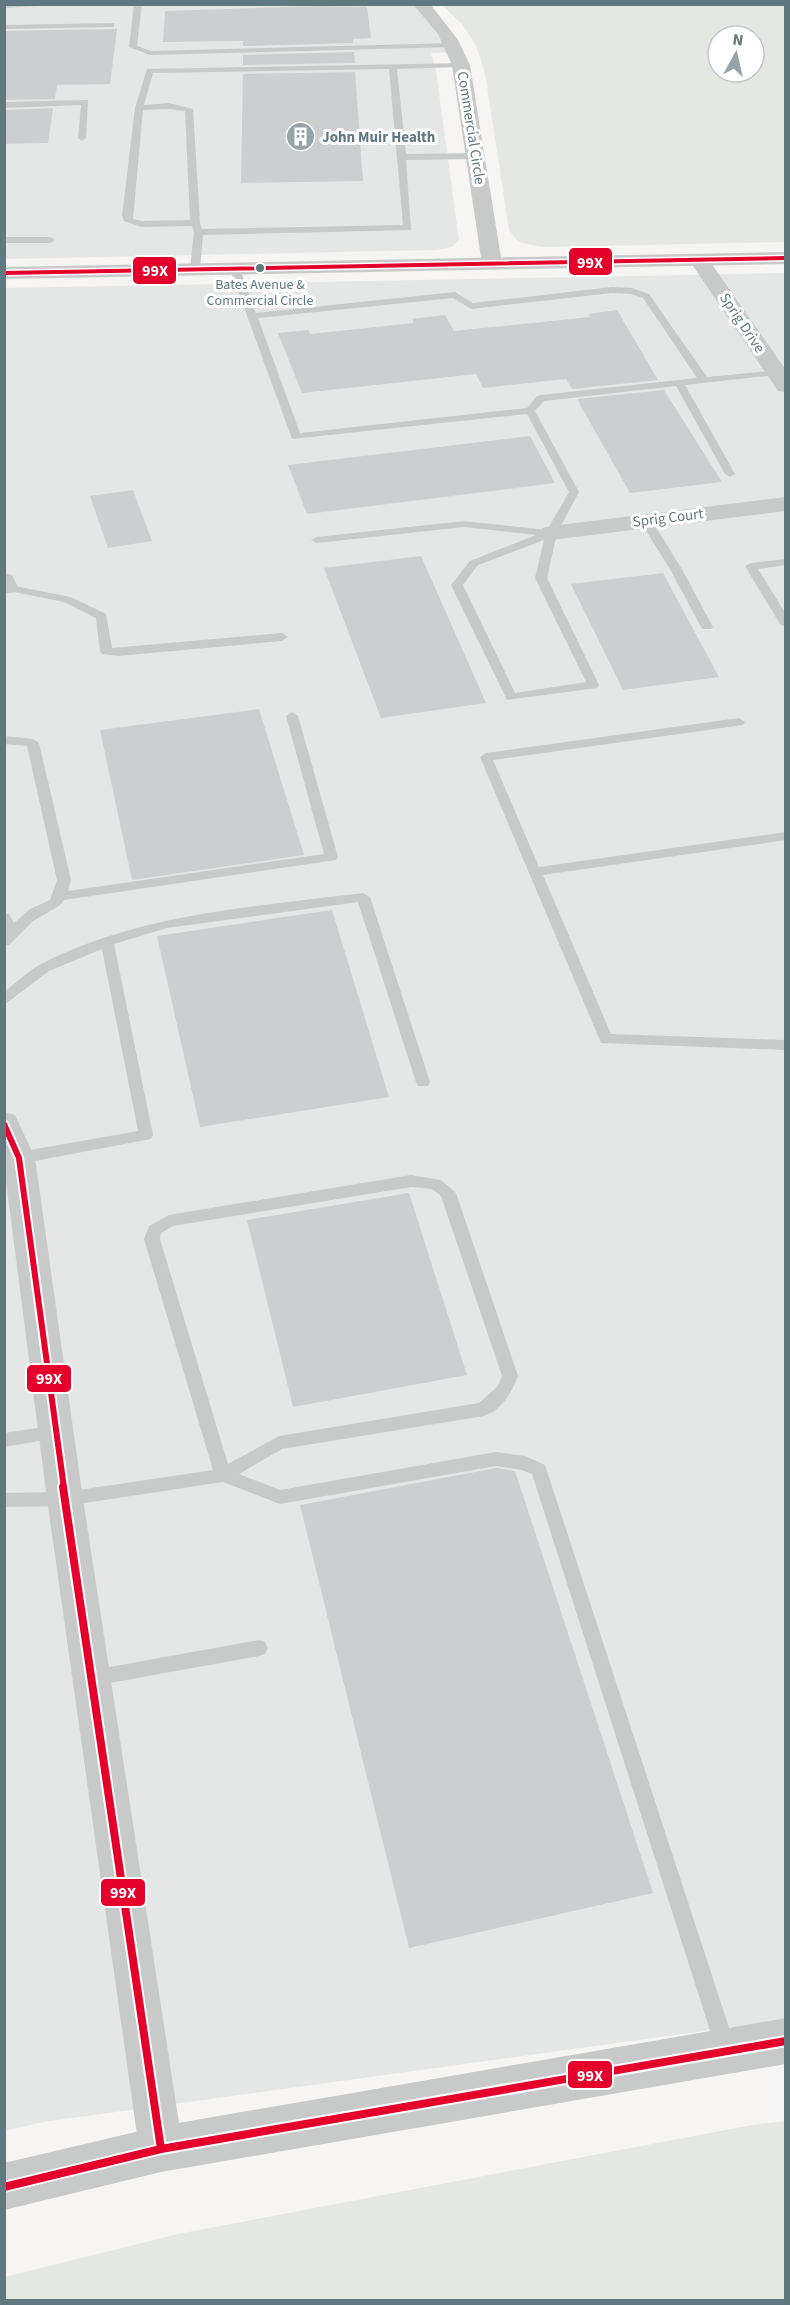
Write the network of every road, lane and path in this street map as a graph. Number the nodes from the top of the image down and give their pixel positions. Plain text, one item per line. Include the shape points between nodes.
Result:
1 (68, 4) edge
2 (138, 4) edge
3 (421, 4) edge
4 (4, 6) edge
5 (111, 25) dead end
6 (4, 27) edge
7 (454, 45) junction
8 (461, 65) junction
9 (393, 67) junction
10 (4, 105) edge
11 (139, 108) junction
12 (82, 138) dead end
13 (476, 156) junction
14 (402, 157) junction
15 (195, 223) junction
16 (199, 232) junction
17 (4, 240) edge
18 (50, 240) dead end
19 (786, 258) edge
20 (699, 260) junction
21 (492, 264) junction
22 (235, 268) junction
23 (195, 269) junction
24 (4, 273) edge
25 (252, 316) junction
26 (780, 379) edge
27 (704, 380) junction
28 (679, 383) junction
29 (530, 411) junction
30 (730, 474) dead end
31 (786, 504) edge
32 (646, 521) junction
33 (551, 534) junction
34 (317, 540) dead end
35 (786, 562) edge
36 (5, 583) edge
37 (786, 624) edge
38 (707, 627) dead end
39 (282, 637) dead end
40 (292, 716) dead end
41 (739, 722) dead end
42 (4, 740) edge
43 (786, 836) edge
44 (534, 872) junction
45 (61, 896) junction
46 (4, 917) edge
47 (9, 938) edge
48 (107, 942) junction
49 (4, 1000) edge
50 (786, 1045) edge
51 (423, 1082) dead end
52 (4, 1123) edge
53 (19, 1158) junction
54 (56, 1432) junction
55 (4, 1440) edge
56 (223, 1475) junction
57 (65, 1499) junction
58 (4, 1500) edge
59 (259, 1648) dead end
60 (93, 1678) junction
61 (786, 2041) edge
62 (727, 2049) junction
63 (161, 2149) junction
64 (4, 2187) edge

1 - 4 lane
2 - 7 lane via 133,47 150,53
3 - 7 street, Commercial Circle
5 - 6 lane
7 - 8 street, Commercial Circle
8 - 9 lane
8 - 13 street, Commercial Circle
9 - 11 lane via 150,70
9 - 14 lane
10 - 12 lane via 85,102
11 - 15 lane via 189,109
11 - 15 lane via 127,216 142,224
13 - 14 lane
13 - 21 street, Commercial Circle
14 - 16 lane via 408,228
15 - 16 lane
16 - 23 lane
17 - 18 lane
19 - 20 street
20 - 21 street
20 - 26 street, Sprig Drive
21 - 22 street
22 - 23 street
22 - 25 lane
23 - 24 street
25 - 27 lane via 455,295 471,306 632,291 646,296
25 - 29 lane via 296,437
26 - 27 lane
27 - 28 lane
28 - 29 lane via 541,398
28 - 30 lane
29 - 33 lane via 574,492
31 - 32 street, Sprig Court
32 - 33 street, Sprig Court
32 - 38 lane
33 - 33 lane via 474,563 457,585 512,697 593,685 541,578
33 - 34 lane via 464,524
35 - 37 lane via 751,566
36 - 39 lane via 67,599 102,616 106,651
40 - 45 lane via 331,857
41 - 44 lane via 486,757
42 - 45 lane via 33,743 64,880
43 - 44 lane
44 - 50 lane via 606,1039
45 - 47 lane via 55,906 29,916
46 - 47 lane
48 - 49 lane via 44,968
48 - 51 lane via 166,924 363,897
48 - 53 lane via 146,1135
52 - 53 street
53 - 54 street via 22,1208
54 - 55 lane
54 - 57 street
56 - 56 lane via 279,1443 484,1409 505,1390 510,1376 448,1193 436,1184 411,1181 169,1221 154,1230 152,1239
56 - 57 lane
56 - 62 lane via 280,1497 496,1459 525,1463 539,1470
57 - 58 lane
57 - 60 street
59 - 60 lane
60 - 63 street
61 - 62 street
62 - 63 street
63 - 64 street

